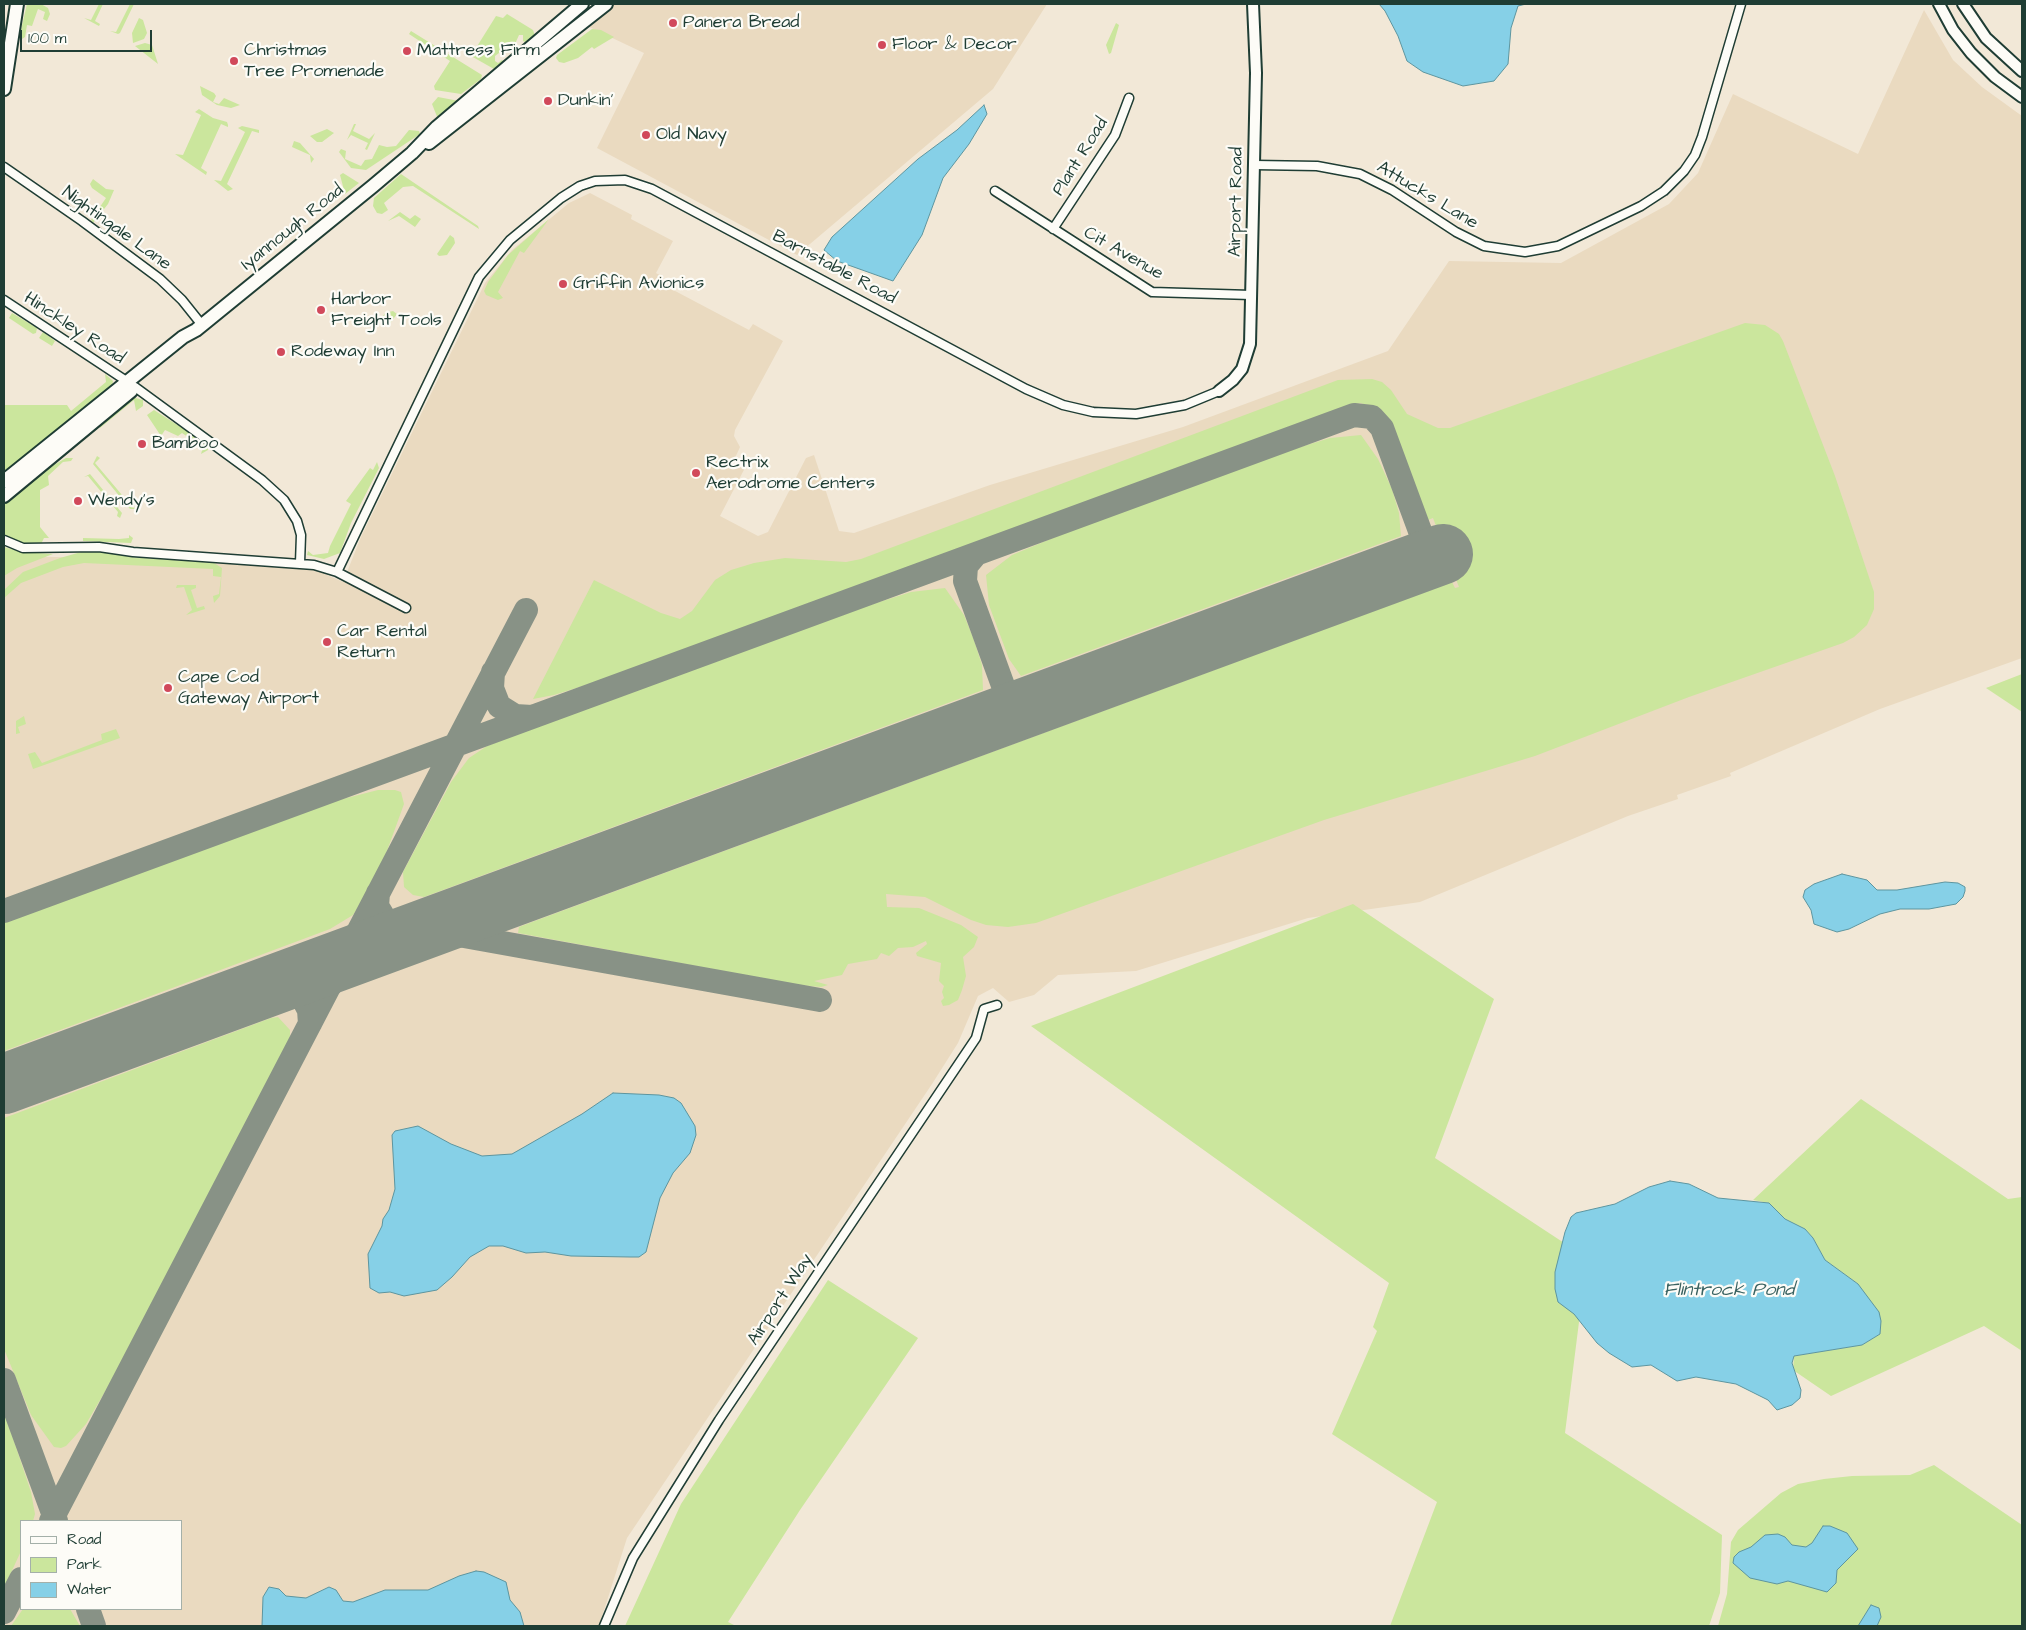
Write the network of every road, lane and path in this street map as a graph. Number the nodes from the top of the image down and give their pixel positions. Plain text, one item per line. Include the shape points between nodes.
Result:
1 (17, 4) edge
2 (582, 4) edge
3 (606, 4) edge
4 (1253, 4) edge
5 (1741, 4) edge
6 (1938, 4) edge
7 (1963, 4) edge
8 (2022, 70) edge
9 (4, 90) edge
10 (2022, 96) edge
11 (1128, 98) dead end
12 (412, 153) junction
13 (1255, 165) junction
14 (4, 167) edge
15 (995, 191) dead end
16 (1053, 229) junction
17 (1251, 295) junction
18 (4, 300) edge
19 (199, 328) junction
20 (132, 385) junction
21 (1220, 390) joint
22 (4, 481) edge
23 (4, 496) edge
24 (4, 540) edge
25 (300, 563) junction
26 (337, 572) junction
27 (406, 608) dead end
28 (998, 1005) dead end
29 (604, 1626) edge

1 - 9 main road
2 - 12 main road, Iyannough Road via 437,127
3 - 12 main road, Iyannough Road via 442,134
4 - 13 street, Airport Road
5 - 13 street, Attucks Lane via 1702,137 1684,171 1664,191 1641,206 1558,246 1524,252 1484,246 1360,174 1316,166
6 - 10 street via 1972,53
7 - 8 street via 1986,38
11 - 16 street, Plant Road via 1115,135
12 - 19 main road, Iyannough Road
13 - 17 street, Airport Road
14 - 19 street, Nightingale Lane via 160,279 182,300
15 - 16 street, Cit Avenue
16 - 17 street, Cit Avenue via 1152,292
17 - 21 street, Airport Road via 1250,344 1246,360 1234,380
18 - 20 street, Hinckley Road
19 - 20 main road, Iyannough Road via 183,337
20 - 22 main road, Iyannough Road
20 - 23 main road, Iyannough Road
20 - 25 street, Hinckley Road via 262,480 284,500 297,521 301,535
21 - 26 street, Barnstable Road via 1185,404 1136,414 1093,412 1052,401 640,184 625,180 588,183 561,198 499,252 479,278
24 - 25 street via 23,548 99,547
25 - 26 street
26 - 27 street
28 - 29 street, Airport Way via 984,1009 976,1038 723,1413 632,1558

